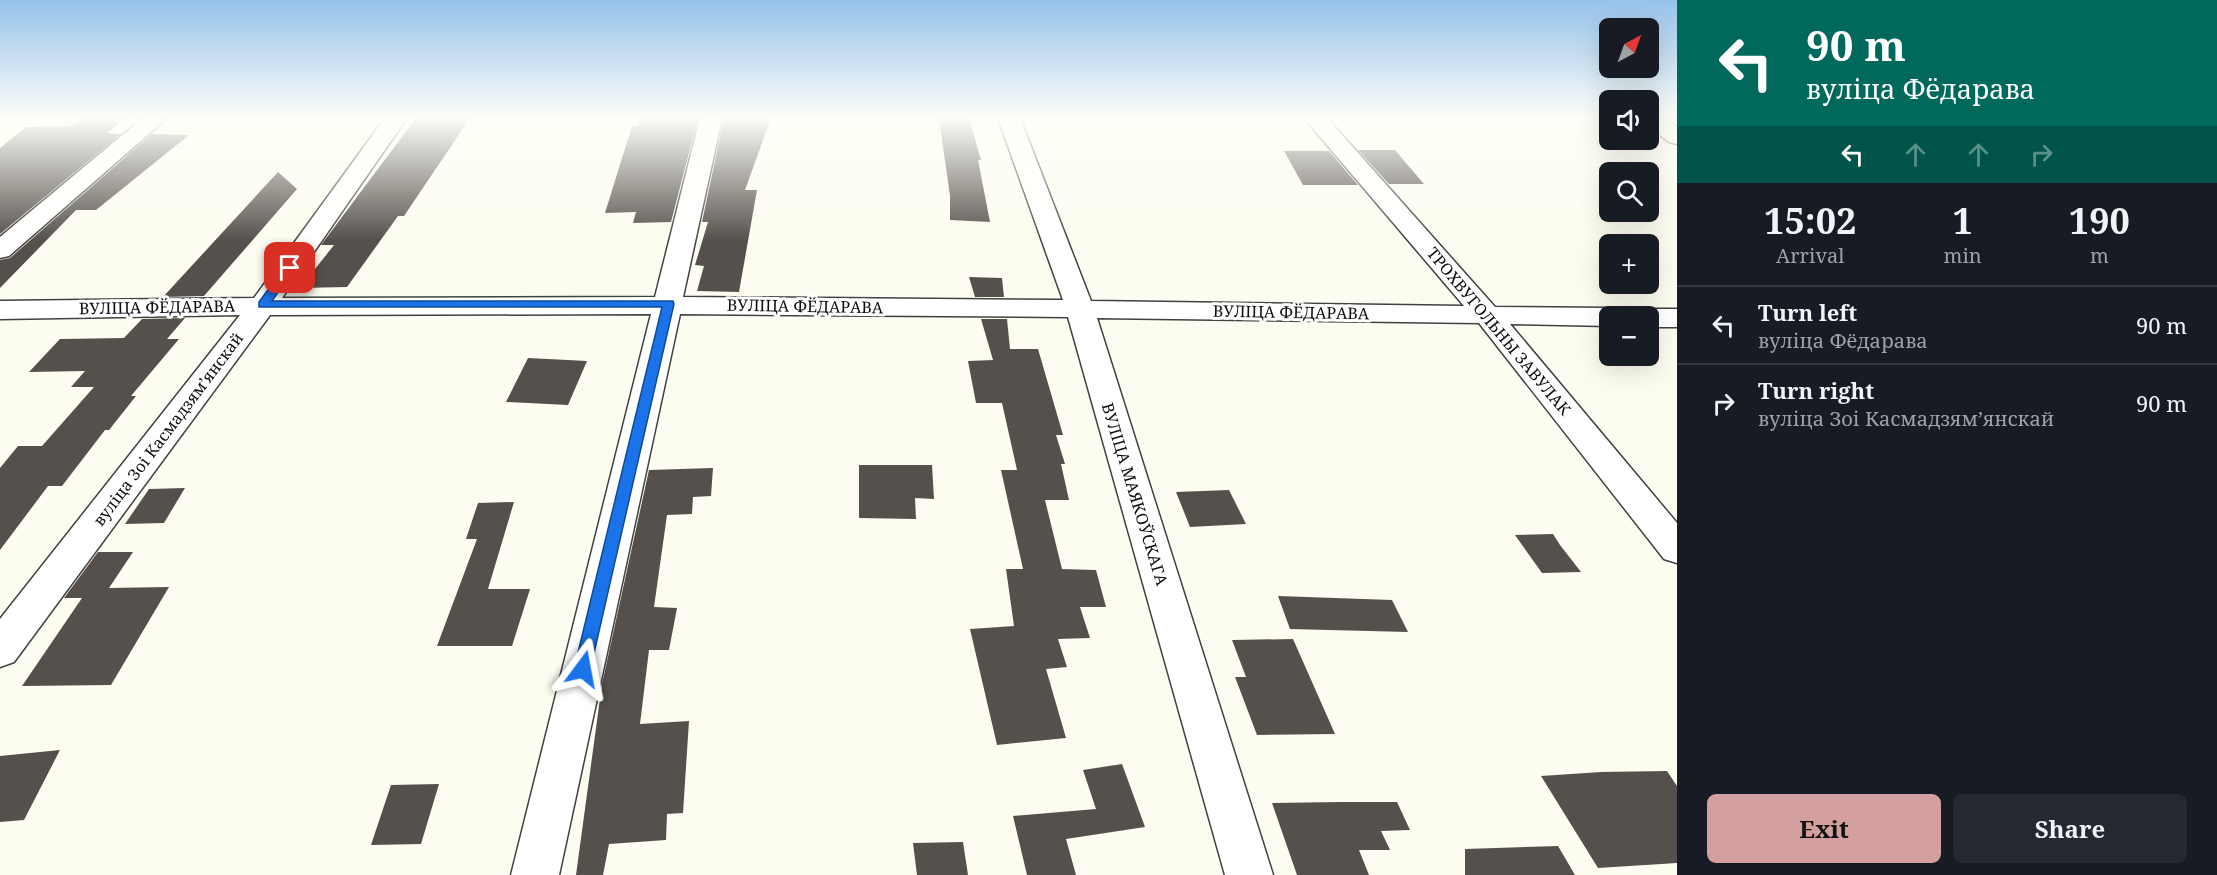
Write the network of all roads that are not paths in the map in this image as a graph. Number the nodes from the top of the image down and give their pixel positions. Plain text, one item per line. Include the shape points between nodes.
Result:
1 (108, 159) edge
2 (367, 159) edge
3 (702, 159) edge
4 (1024, 159) edge
5 (1351, 159) edge
6 (0, 250) edge
7 (669, 304) junction
8 (263, 305) junction
9 (1080, 309) junction
10 (0, 310) edge
11 (1487, 315) junction
12 (1599, 317) edge
13 (1659, 318) edge
14 (1677, 318) edge
15 (1677, 549) edge
16 (0, 650) edge
17 (535, 875) edge
18 (1249, 875) edge

1 - 6 street
2 - 8 street, вуліца Зоі Касмадзямʼянскай
3 - 7 street
4 - 9 street, ВУЛІЦА МАЯКОЎСКАГА
5 - 11 street, ТРОХВУГОЛЬНЫ ЗАВУЛАК
7 - 8 street, ВУЛІЦА ФЁДАРАВА
7 - 9 street, ВУЛІЦА ФЁДАРАВА
7 - 17 street
8 - 10 street, ВУЛІЦА ФЁДАРАВА
8 - 16 street, вуліца Зоі Касмадзямʼянскай
9 - 11 street, ВУЛІЦА ФЁДАРАВА
9 - 18 street, ВУЛІЦА МАЯКОЎСКАГА
11 - 12 street, ВУЛІЦА ФЁДАРАВА
11 - 15 street, ТРОХВУГОЛЬНЫ ЗАВУЛАК
13 - 14 street

